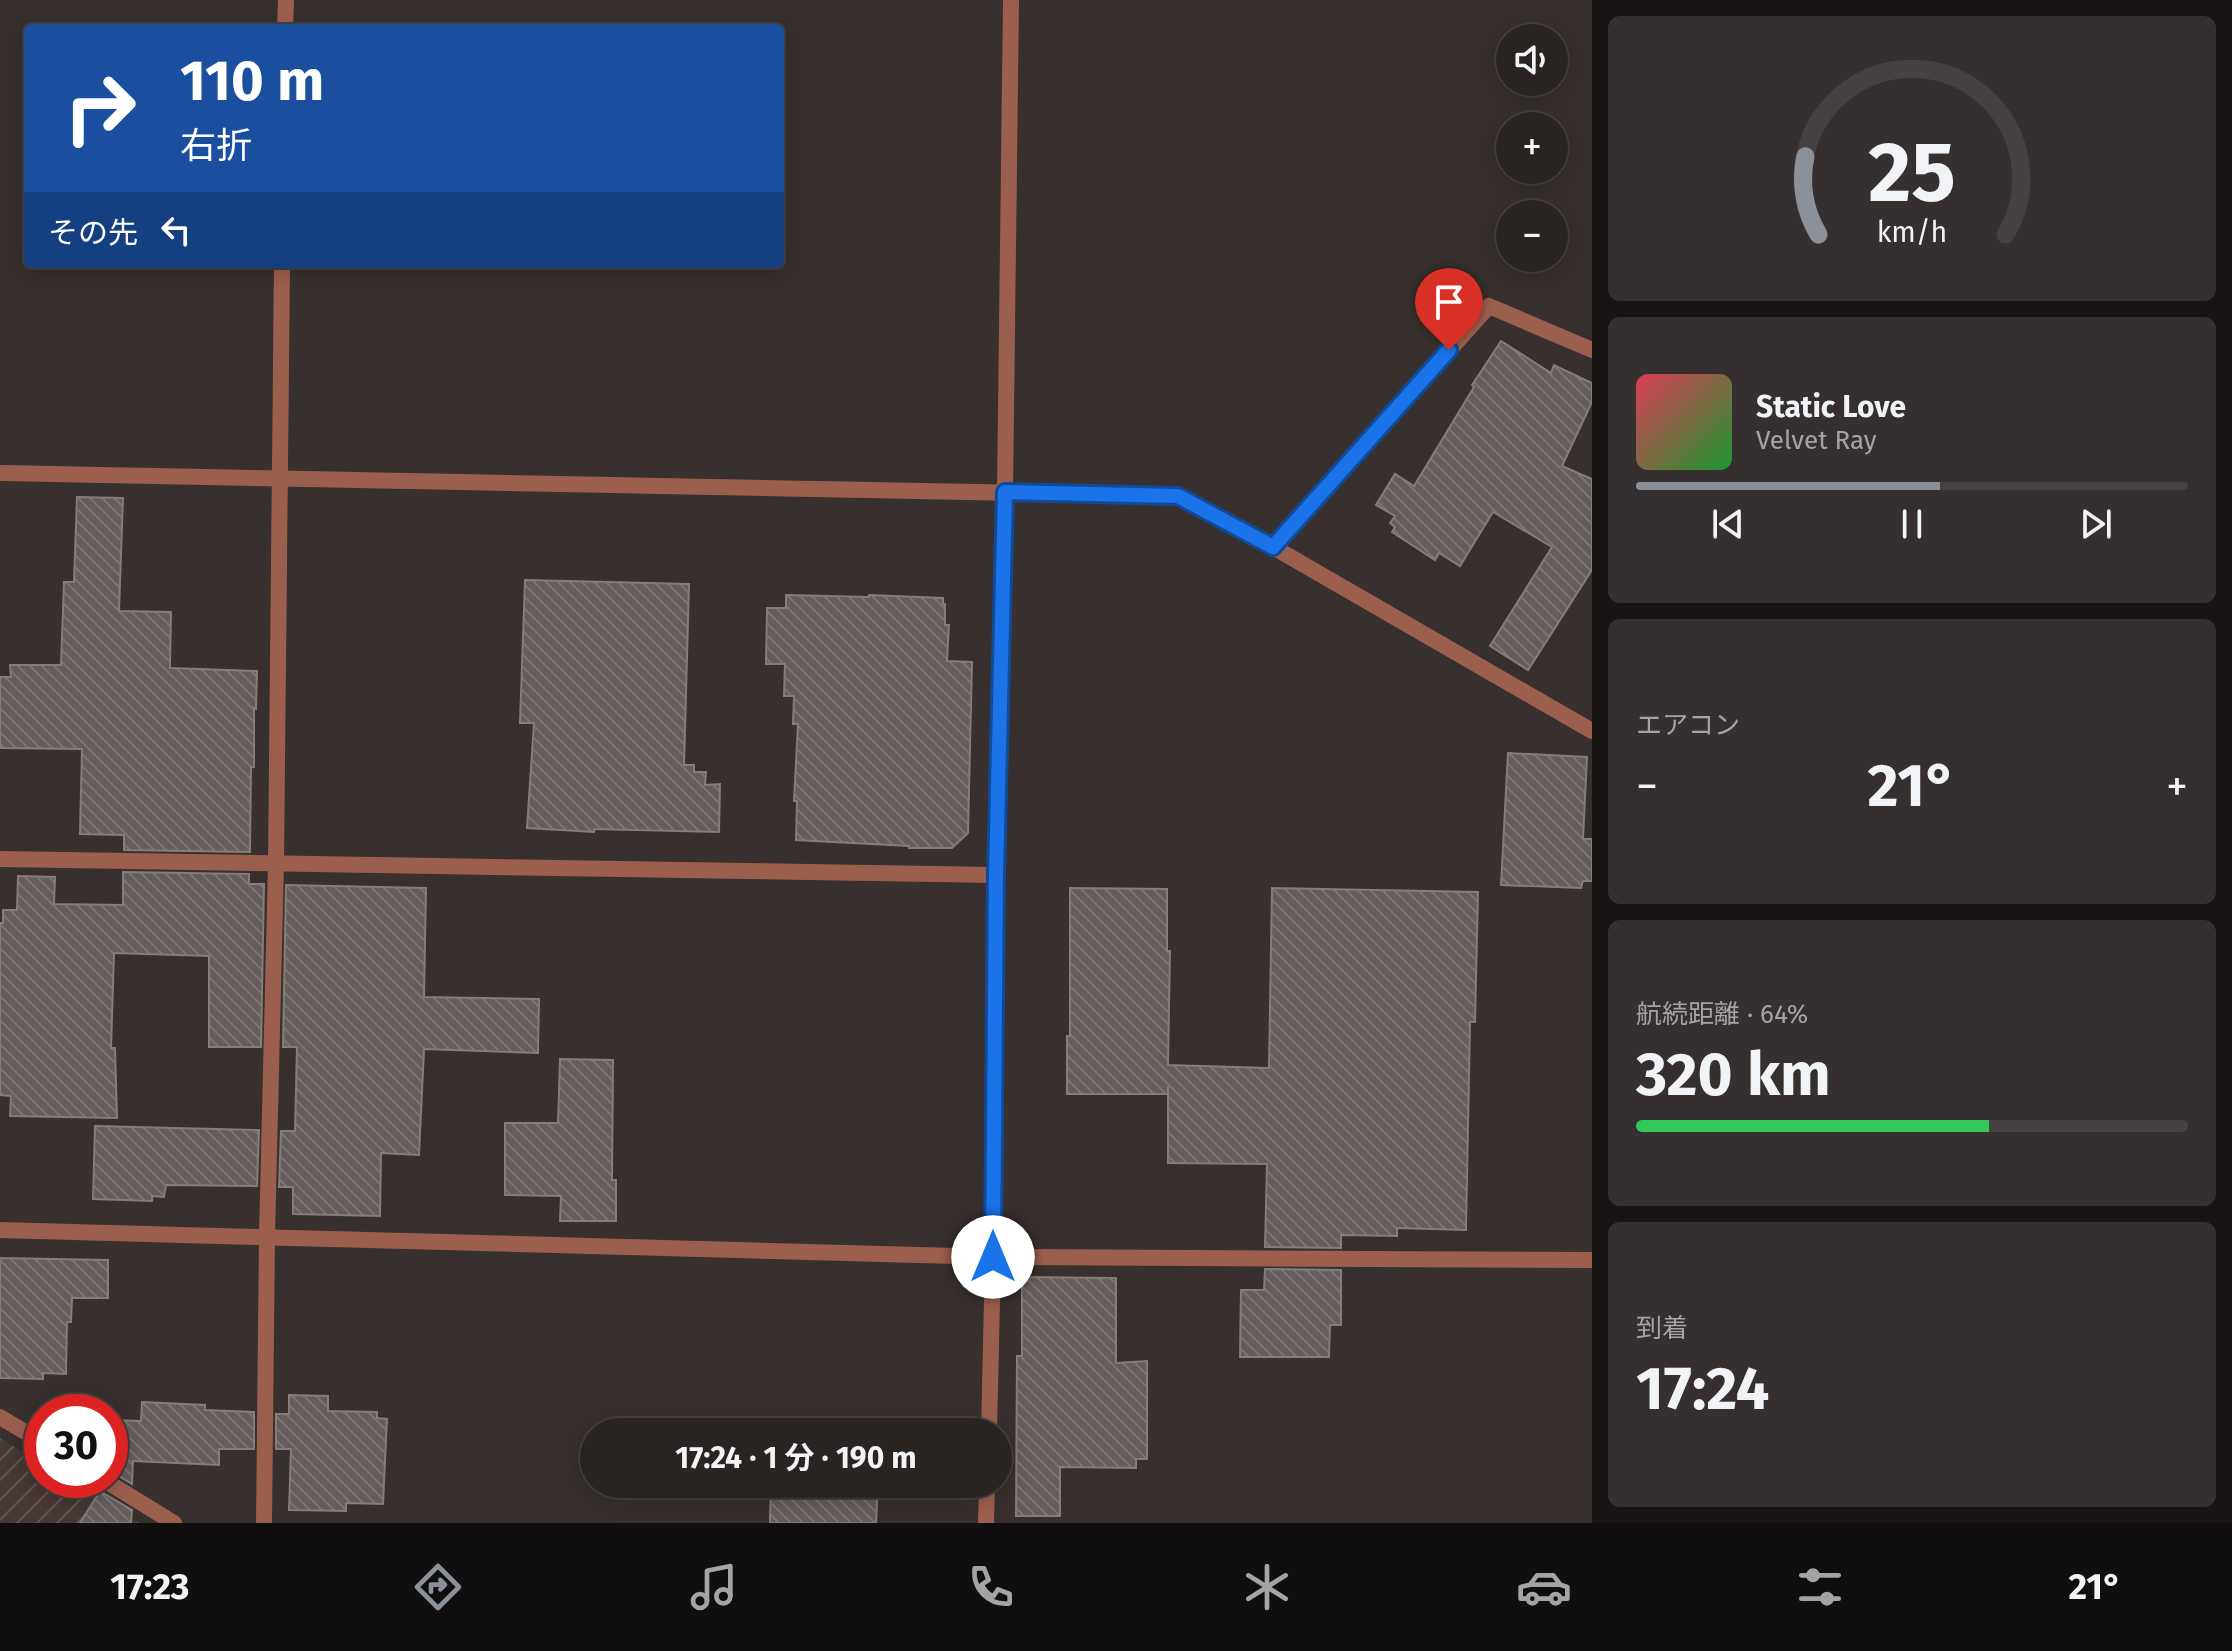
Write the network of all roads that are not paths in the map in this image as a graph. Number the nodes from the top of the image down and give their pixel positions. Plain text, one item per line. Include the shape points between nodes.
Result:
1 (286, 0) edge
2 (1011, 0) edge
3 (285, 24) edge
4 (282, 268) edge
5 (1592, 350) edge
6 (0, 473) edge
7 (279, 480) junction
8 (1005, 492) junction
9 (1273, 547) junction
10 (1592, 731) edge
11 (0, 859) edge
12 (276, 863) junction
13 (996, 875) junction
14 (0, 1230) edge
15 (267, 1236) junction
16 (993, 1257) junction
17 (1592, 1260) edge
18 (0, 1417) edge
19 (989, 1418) edge
20 (24, 1431) edge
21 (128, 1495) edge
22 (987, 1498) edge
23 (174, 1523) edge
24 (264, 1523) edge
25 (986, 1523) edge

1 - 3 street
2 - 8 street
4 - 7 street
5 - 9 street via 1489,306
6 - 7 street
7 - 8 street
7 - 12 street
8 - 9 street via 1178,496
8 - 13 street
9 - 10 street
11 - 12 street
12 - 13 street
12 - 15 street
13 - 16 street
14 - 15 street
15 - 16 street
15 - 24 street
16 - 17 street
16 - 19 street
18 - 20 street
21 - 23 street
22 - 25 street

